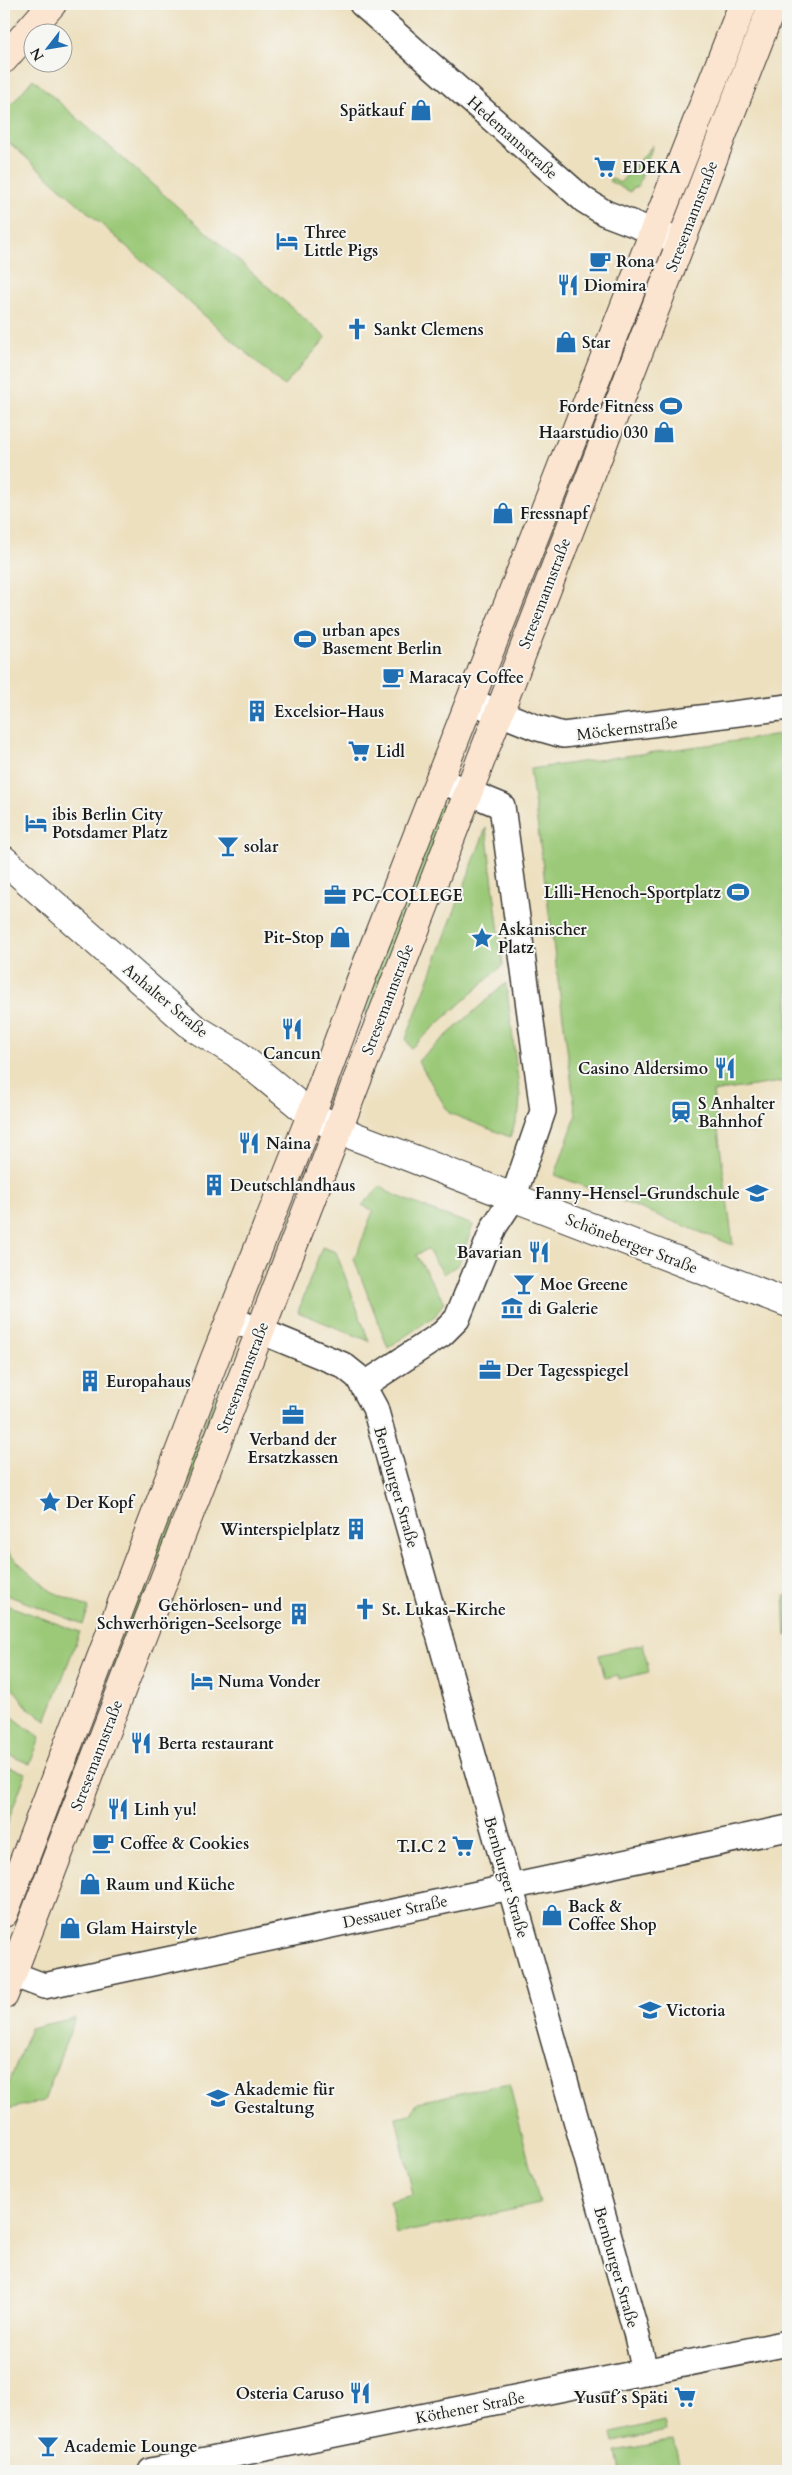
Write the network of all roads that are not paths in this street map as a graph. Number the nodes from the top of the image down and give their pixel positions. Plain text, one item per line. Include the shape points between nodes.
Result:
1 (52, 4) edge
2 (362, 4) edge
3 (743, 4) edge
4 (773, 4) edge
5 (4, 59) edge
6 (654, 233) junction
7 (681, 242) junction
8 (470, 701) junction
9 (788, 707) edge
10 (498, 712) junction
11 (439, 780) junction
12 (467, 791) junction
13 (4, 860) edge
14 (311, 1115) junction
15 (337, 1129) junction
16 (513, 1198) junction
17 (788, 1303) edge
18 (231, 1319) junction
19 (260, 1331) junction
20 (208, 1380) junction
21 (364, 1385) junction
22 (236, 1390) junction
23 (137, 1566) junction
24 (164, 1577) junction
25 (75, 1728) junction
26 (102, 1739) junction
27 (788, 1828) edge
28 (20, 1870) junction
29 (47, 1881) junction
30 (510, 1888) junction
31 (4, 1913) edge
32 (6, 1980) edge
33 (788, 2343) edge
34 (645, 2372) junction
35 (151, 2471) edge

1 - 5 main road
2 - 6 street, Hedemannstraße via 584,200 605,213
3 - 6 main road, Stresemannstraße
4 - 7 main road, Stresemannstraße
6 - 7 street, Hedemannstraße
6 - 8 main road, Stresemannstraße
7 - 10 main road, Stresemannstraße
8 - 10 street, Möckernstraße
8 - 11 main road, Stresemannstraße
9 - 10 street, Möckernstraße via 563,735
10 - 12 main road, Stresemannstraße
11 - 12 street
11 - 14 main road, Stresemannstraße
12 - 15 main road, Stresemannstraße
12 - 16 street via 502,806 544,1111
13 - 14 street, Anhalter Straße via 193,1027 236,1053
14 - 15 street, Anhalter Straße
14 - 18 main road, Stresemannstraße
15 - 16 street, Schöneberger Straße
15 - 19 main road, Stresemannstraße
16 - 17 street, Schöneberger Straße
16 - 21 street via 494,1227 453,1324
18 - 19 street
18 - 20 main road, Stresemannstraße
19 - 21 street via 334,1361
19 - 22 main road, Stresemannstraße
20 - 22 main road
20 - 23 main road, Stresemannstraße
21 - 30 street, Bernburger Straße via 375,1408
22 - 24 main road, Stresemannstraße
23 - 24 main road
23 - 25 main road, Stresemannstraße
24 - 26 main road, Stresemannstraße
25 - 26 main road
25 - 28 main road, Stresemannstraße
26 - 29 main road, Stresemannstraße
27 - 30 street, Dessauer Straße
28 - 29 main road
28 - 31 main road, Stresemannstraße
29 - 32 main road, Stresemannstraße
30 - 32 street, Dessauer Straße via 44,1986
30 - 34 street, Bernburger Straße
33 - 34 street, Köthener Straße
34 - 35 street, Köthener Straße

